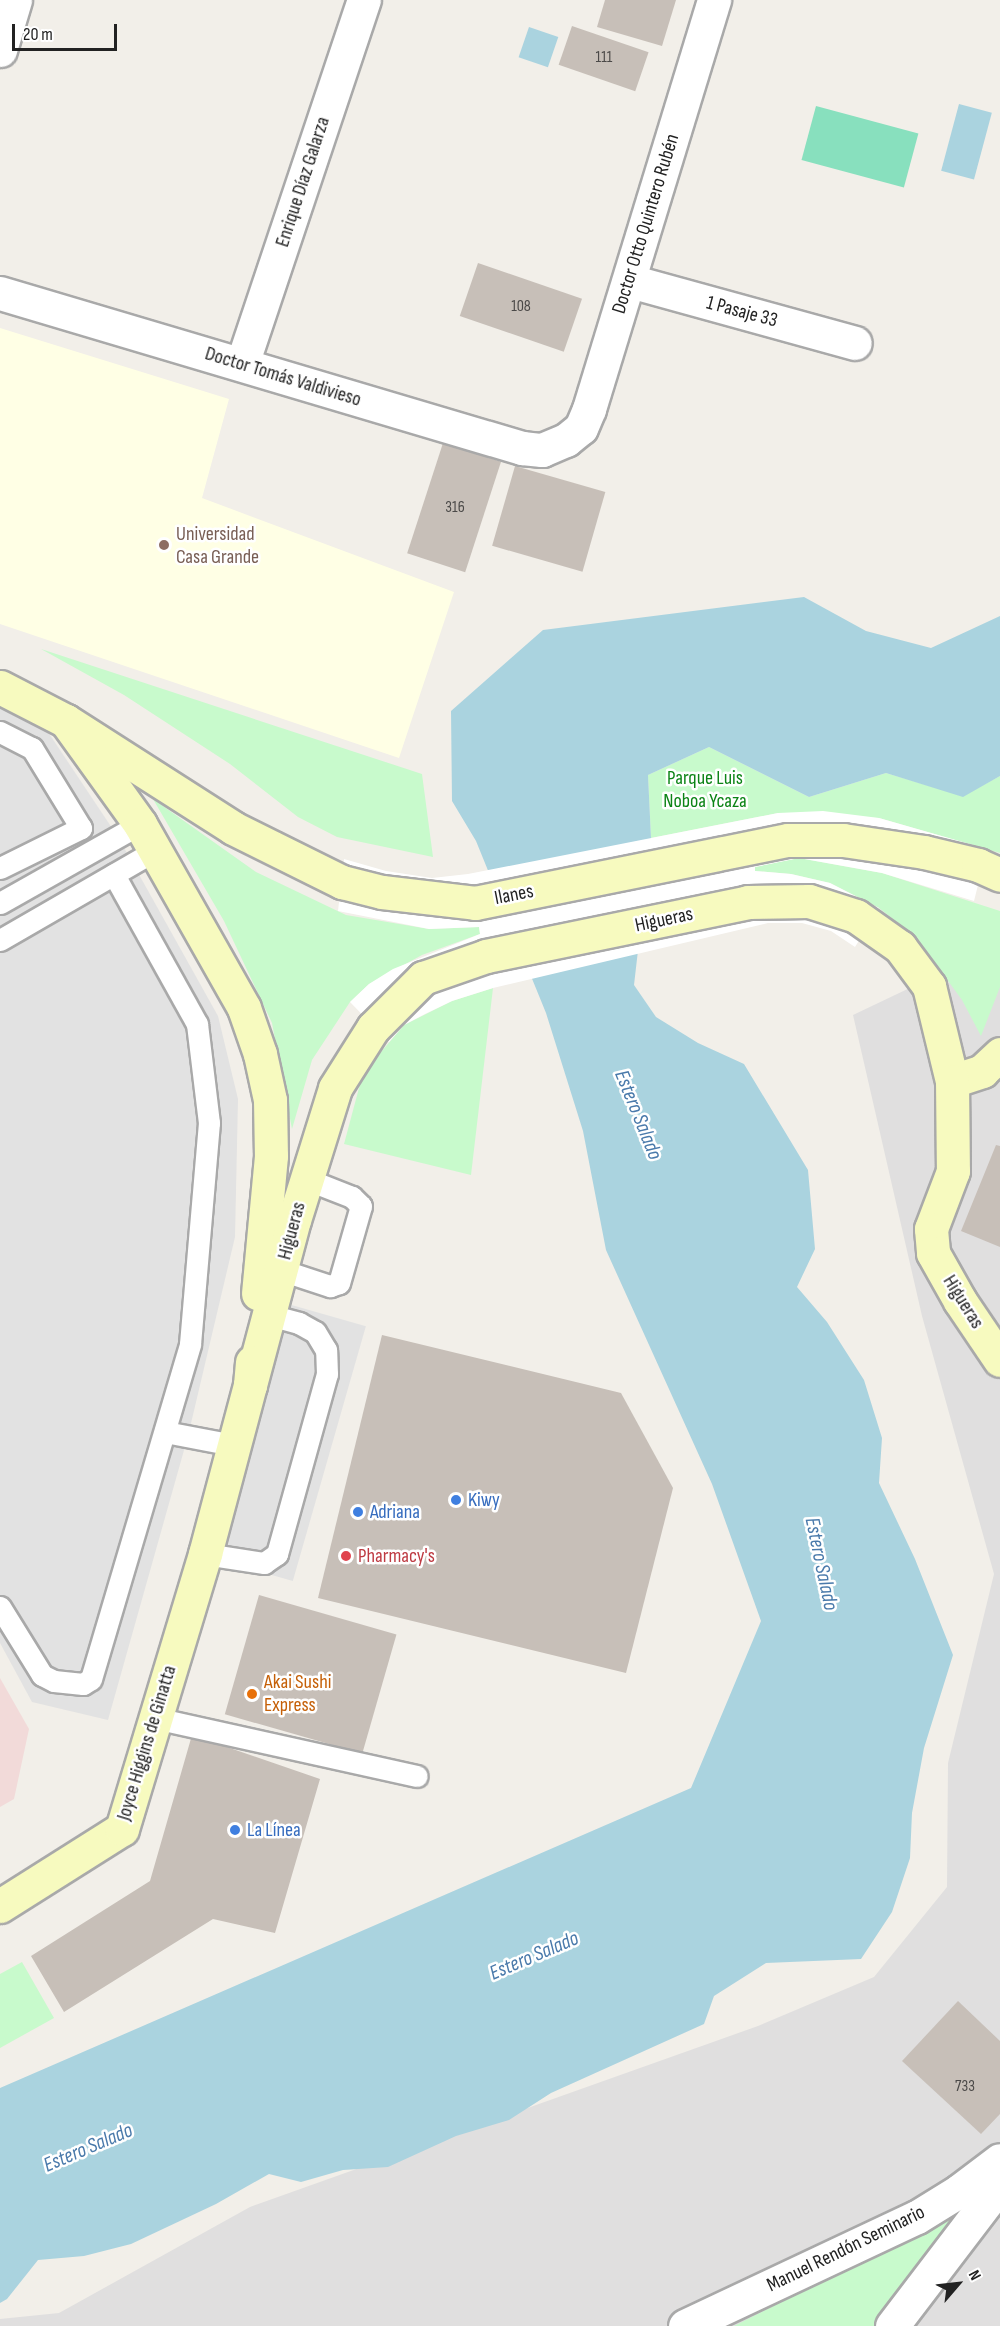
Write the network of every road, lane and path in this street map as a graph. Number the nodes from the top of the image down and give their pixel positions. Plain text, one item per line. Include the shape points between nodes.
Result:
1 (15, 0) edge
2 (364, 0) edge
3 (714, 0) edge
4 (0, 50) edge
5 (630, 281) junction
6 (0, 293) edge
7 (855, 343) dead end
8 (242, 364) junction
9 (566, 440) joint
10 (0, 687) edge
11 (66, 721) junction
12 (0, 732) edge
13 (81, 828) junction
14 (147, 838) junction
15 (95, 850) junction
16 (0, 868) edge
17 (989, 870) edge
18 (114, 875) junction
19 (0, 903) edge
20 (0, 940) edge
21 (1000, 1054) edge
22 (952, 1081) junction
23 (306, 1179) junction
24 (281, 1270) junction
25 (269, 1315) junction
26 (1000, 1360) edge
27 (250, 1385) junction
28 (165, 1432) junction
29 (233, 1445) junction
30 (205, 1554) junction
31 (0, 1607) edge
32 (155, 1718) junction
33 (417, 1776) dead end
34 (0, 1906) edge
35 (1000, 2160) edge
36 (1000, 2184) edge
37 (685, 2326) edge
38 (892, 2326) edge

1 - 4 street
2 - 8 street, Enrique Díaz Galarza
3 - 5 street, Doctor Otto Quintero Rubén
5 - 7 street, 1 Pasaje 33
5 - 9 street, Doctor Otto Quintero Rubén via 589,409 581,428
6 - 8 street, Doctor Tomás Valdivieso
8 - 9 street, Doctor Tomás Valdivieso via 522,448 542,450
10 - 11 street, Ilanes
11 - 14 street
11 - 17 street, Ilanes via 233,828 342,882 382,892 474,903 788,840 843,840 924,852
12 - 13 lane via 32,748
13 - 15 lane
13 - 16 lane
14 - 15 lane
14 - 18 lane
14 - 27 street via 244,1008 270,1100 271,1156
15 - 19 lane
18 - 20 lane
18 - 28 lane via 197,1024 208,1124 190,1344
21 - 22 street via 982,1071
22 - 23 street, Higueras via 929,986 900,947 856,916 809,902 748,902 486,956 423,978 374,1028 335,1088
22 - 26 street, Higueras via 953,1171 931,1229 933,1253
23 - 24 street, Higueras
23 - 24 lane via 358,1200 360,1206 339,1283 330,1286
24 - 25 street, Higueras
25 - 27 street, Higueras
25 - 30 lane via 315,1332 326,1350 324,1385 278,1554 264,1563
27 - 29 street, Joyce Higgins de Ginatta
28 - 29 lane
28 - 31 lane via 91,1679 83,1684 54,1681 42,1674
29 - 30 street, Joyce Higgins de Ginatta
30 - 32 street, Joyce Higgins de Ginatta
32 - 33 lane
32 - 34 street, Joyce Higgins de Ginatta via 122,1829
35 - 37 street, Manuel Rendón Seminario via 916,2217
36 - 38 street

